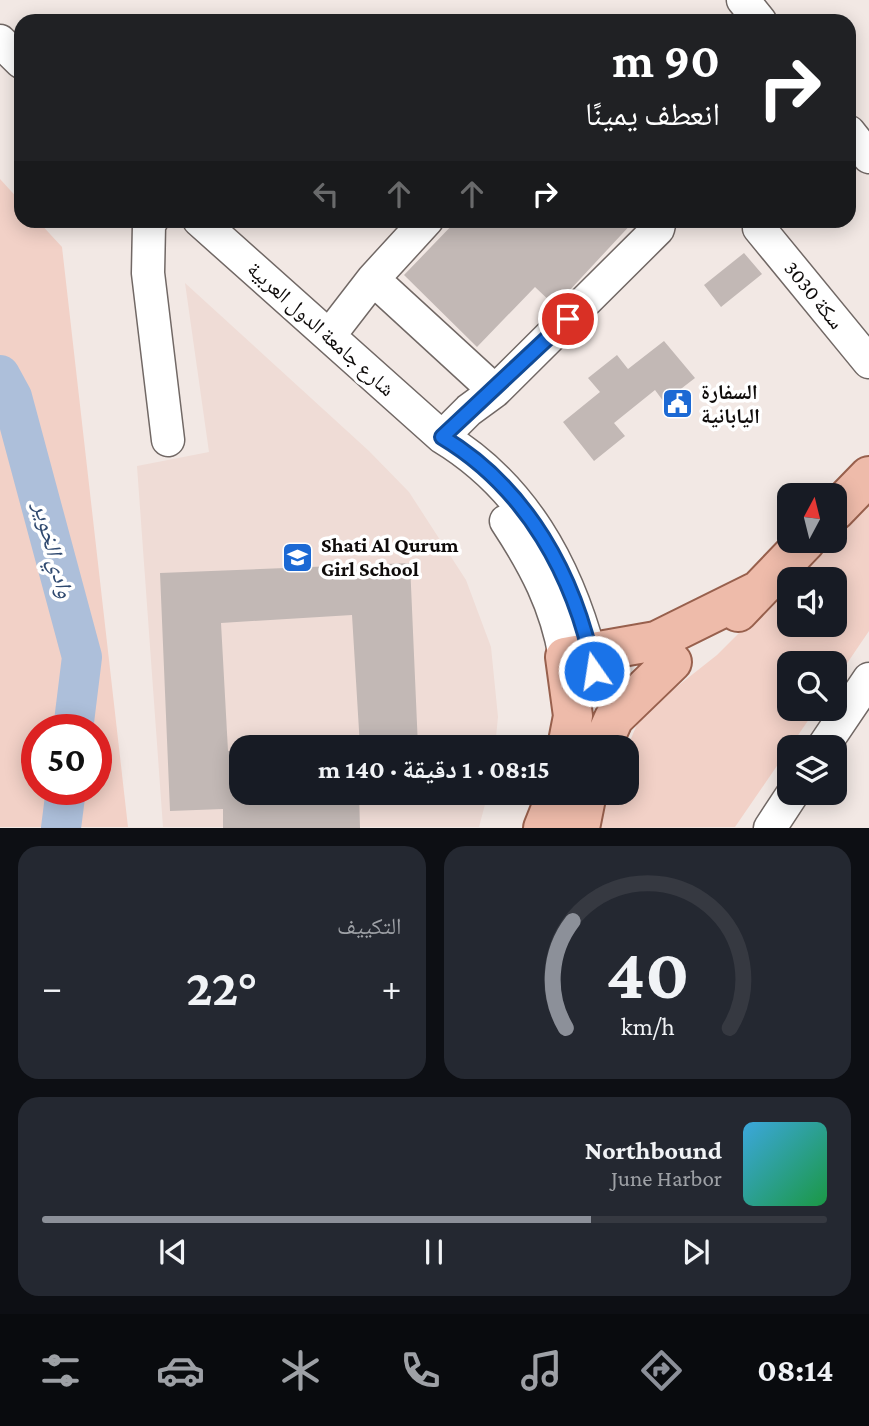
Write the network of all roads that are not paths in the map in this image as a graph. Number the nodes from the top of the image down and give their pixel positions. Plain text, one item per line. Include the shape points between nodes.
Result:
1 (743, 0) edge
2 (754, 14) edge
3 (0, 41) edge
4 (14, 55) edge
5 (856, 141) edge
6 (869, 158) edge
7 (149, 228) edge
8 (208, 228) edge
9 (420, 228) edge
10 (658, 228) edge
11 (759, 228) dead end
12 (373, 279) junction
13 (329, 336) junction
14 (869, 362) edge
15 (495, 391) junction
16 (442, 437) junction
17 (168, 440) dead end
18 (869, 476) edge
19 (847, 499) edge
20 (794, 553) edge
21 (755, 592) junction
22 (672, 662) junction
23 (580, 664) junction
24 (869, 679) edge
25 (569, 735) edge
26 (592, 735) edge
27 (606, 735) edge
28 (831, 735) edge
29 (552, 805) edge
30 (585, 805) edge
31 (785, 805) edge
32 (543, 828) edge
33 (580, 828) edge
34 (769, 828) edge

1 - 2 street
3 - 4 street
5 - 6 street
7 - 17 street via 148,273
8 - 13 street, شارع جامعة الدول العربية
9 - 12 street
10 - 15 street
11 - 14 street, سكة 3030
12 - 13 street
12 - 15 street
13 - 16 street, شارع جامعة الدول العربية
15 - 16 street
16 - 23 street, شارع جامعة الدول العربية via 481,463 523,506 550,548 568,586
18 - 19 main road
20 - 21 main road
21 - 22 main road via 726,625
21 - 23 main road via 656,641
22 - 23 main road
22 - 27 main road via 614,718
23 - 25 main road, شارع جامعة الدول العربية
23 - 26 main road, شارع جامعة الدول العربية
24 - 28 street
29 - 32 main road
30 - 33 main road
31 - 34 street

